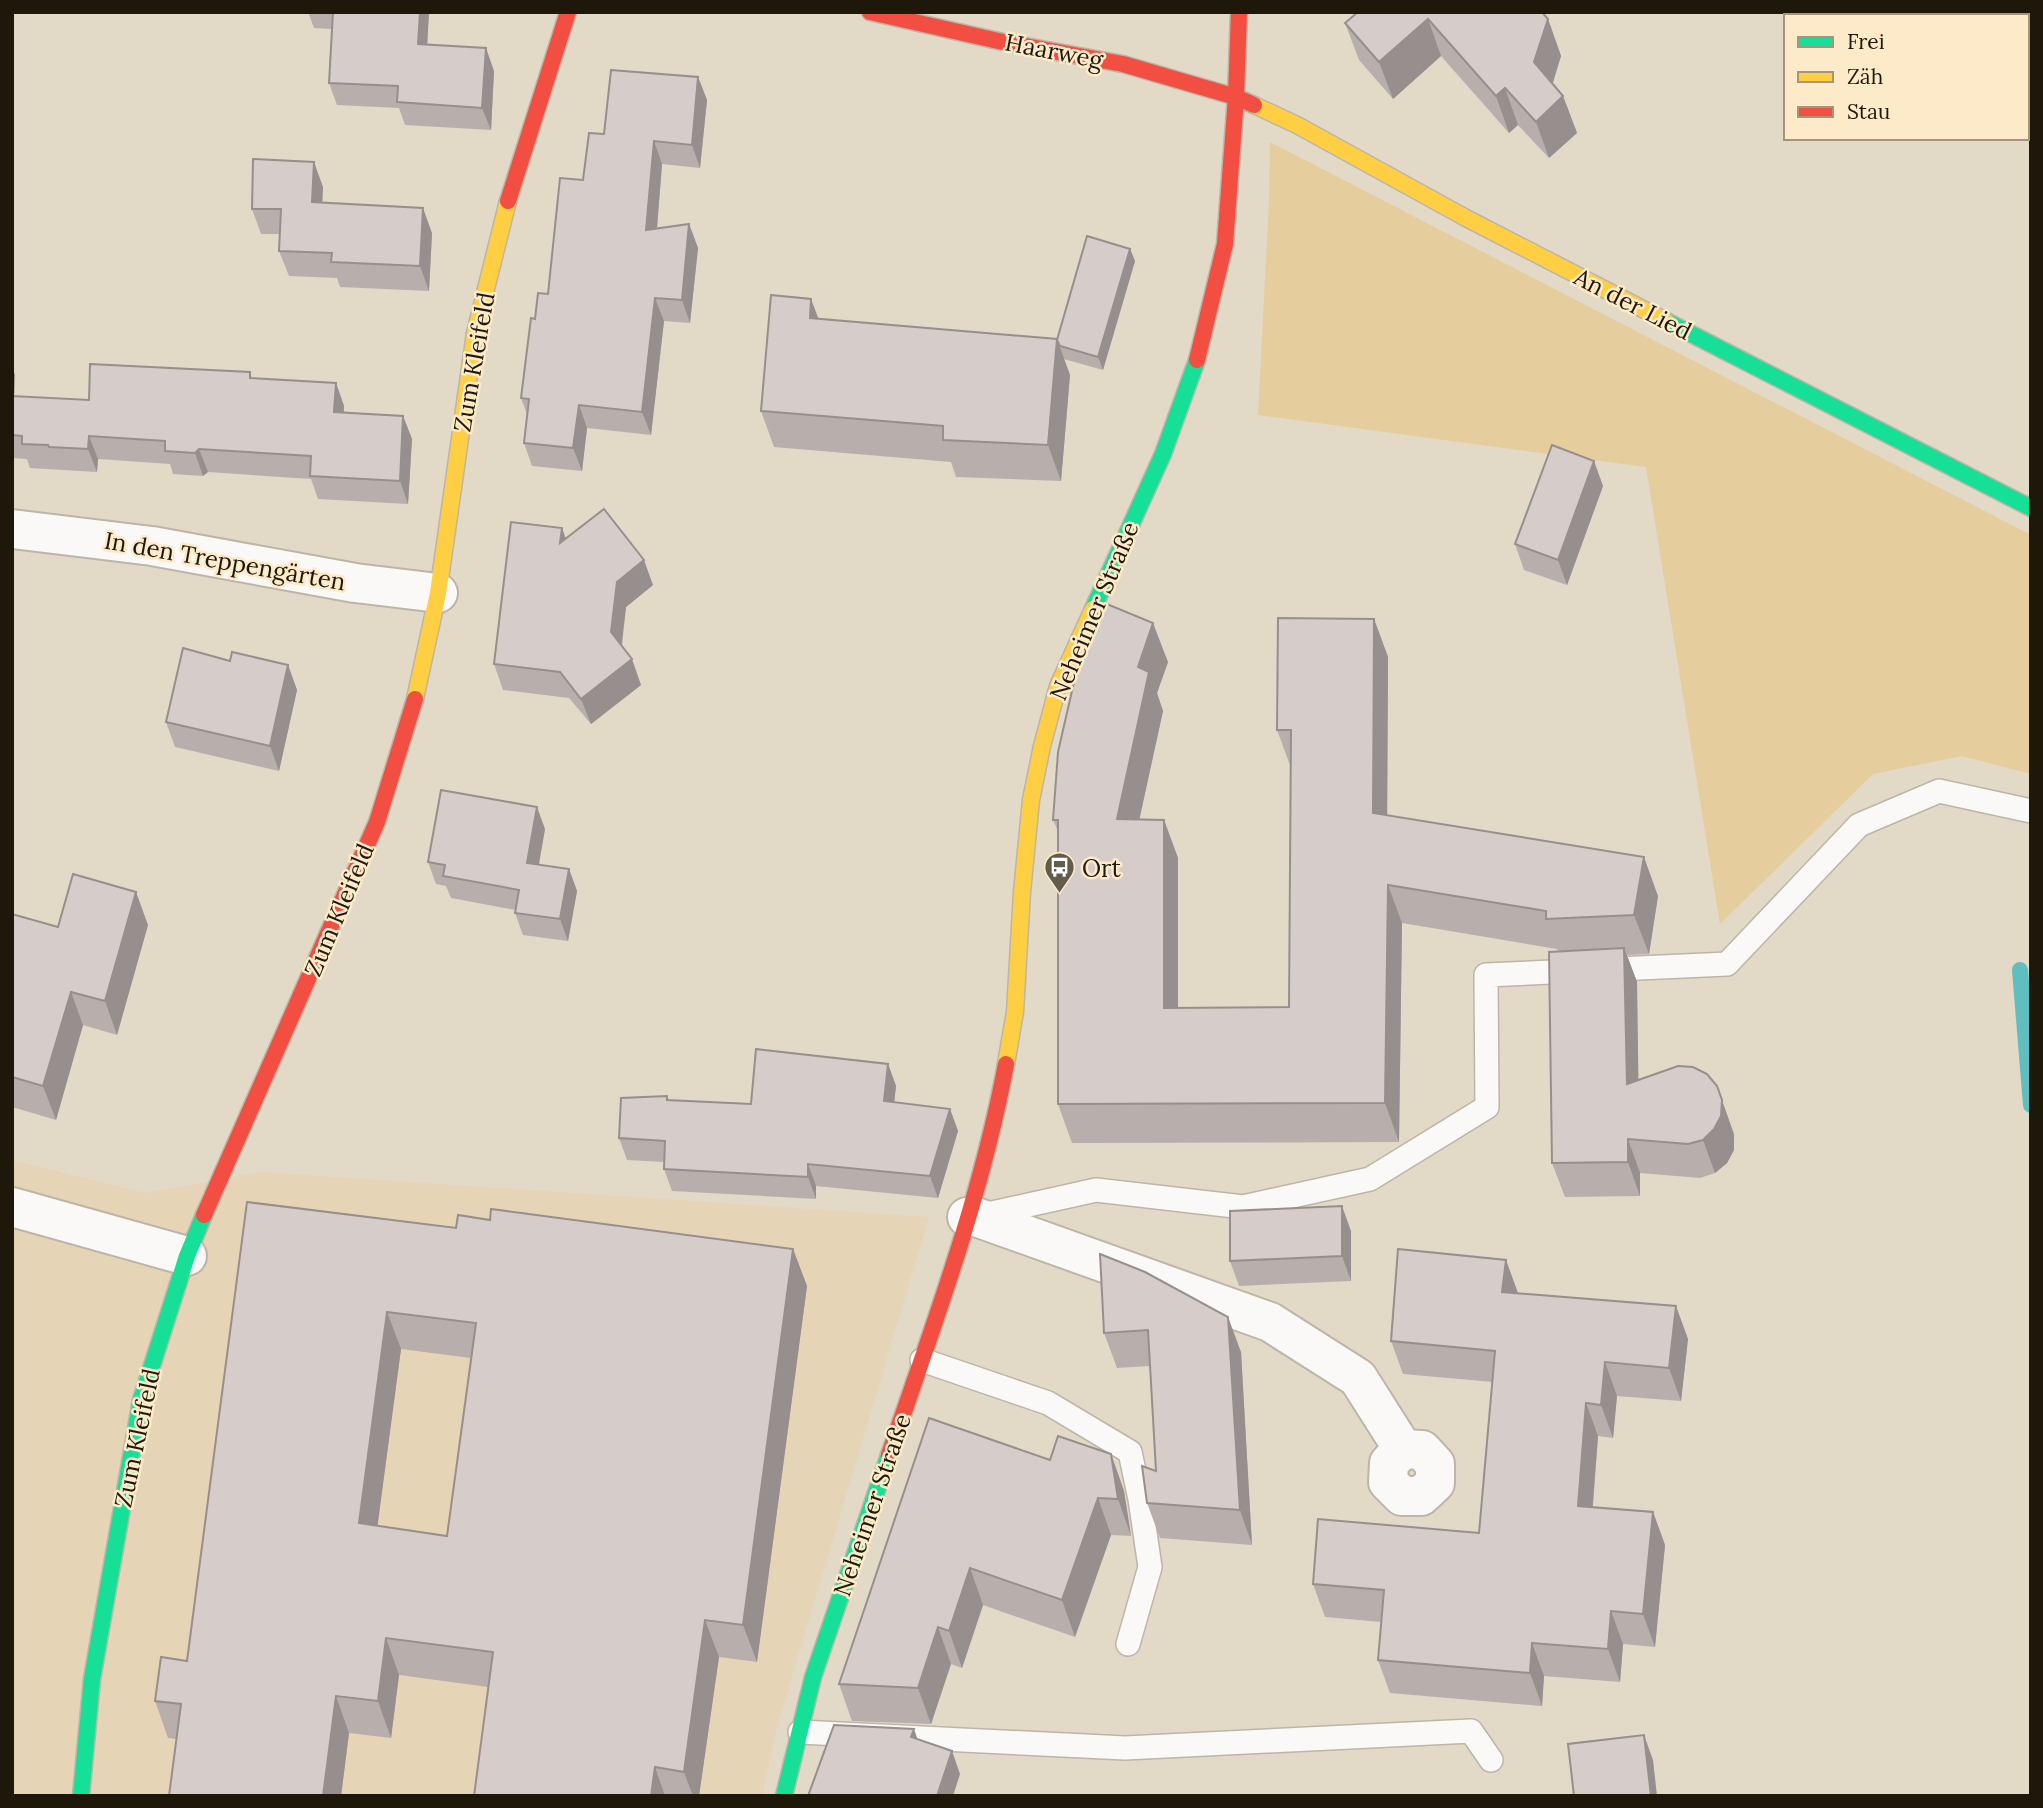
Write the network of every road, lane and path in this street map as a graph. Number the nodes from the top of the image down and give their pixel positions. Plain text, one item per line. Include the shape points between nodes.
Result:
1 (568, 12) edge
2 (870, 12) edge
3 (1240, 12) edge
4 (1236, 97) junction
5 (2031, 508) edge
6 (12, 529) edge
7 (438, 593) junction
8 (2031, 811) edge
9 (12, 1207) edge
10 (972, 1217) junction
11 (187, 1256) junction
12 (922, 1360) junction
13 (1403, 1449) dead end
14 (1128, 1644) dead end
15 (800, 1732) junction
16 (1491, 1760) dead end
17 (81, 1796) edge
18 (784, 1796) edge

1 - 7 street, Zum Kleifeld via 502,220 478,321
2 - 4 street, Haarweg via 1124,64
3 - 4 street, Neheimer Straße
4 - 5 street, An der Lied
4 - 10 street, Neheimer Straße via 1225,244 1201,348 1163,454 1058,686 1042,746 1031,800 1015,1012
6 - 7 street, In den Treppengärten via 152,546 355,583
7 - 11 street, Zum Kleifeld via 417,694 377,822
8 - 10 lane via 1939,791 1859,825 1727,964 1486,975 1487,1107 1370,1179 1243,1207 1096,1190
9 - 11 street
10 - 12 street, Neheimer Straße
10 - 13 street via 1270,1322 1359,1378
11 - 17 street, Zum Kleifeld via 141,1400 92,1679
12 - 14 lane via 1048,1403 1130,1452 1150,1567
12 - 15 street, Neheimer Straße via 813,1677
15 - 16 lane via 1125,1748 1471,1731
15 - 18 street, Neheimer Straße

